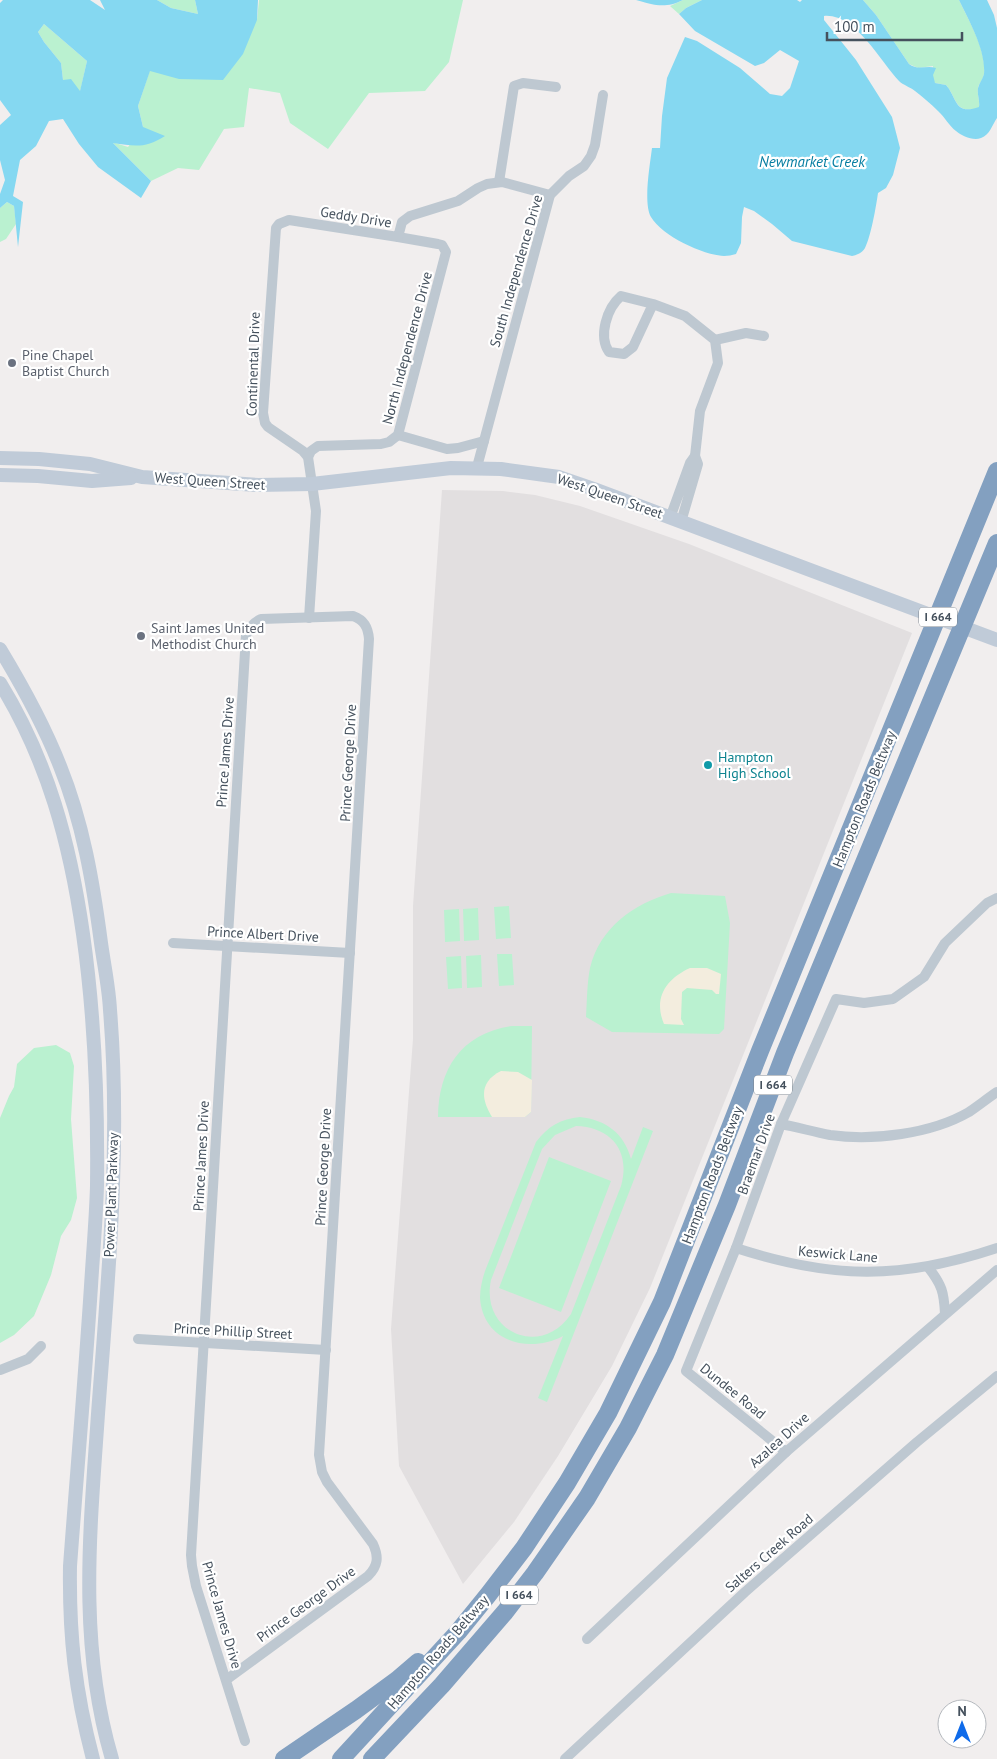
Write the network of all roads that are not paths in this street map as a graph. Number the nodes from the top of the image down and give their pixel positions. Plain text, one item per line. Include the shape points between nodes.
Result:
1 (556, 88) dead end
2 (603, 95) dead end
3 (499, 182) junction
4 (550, 195) junction
5 (279, 224) joint
6 (398, 237) junction
7 (653, 304) junction
8 (764, 336) dead end
9 (714, 340) junction
10 (398, 436) junction
11 (484, 441) junction
12 (308, 457) junction
13 (0, 458) edge
14 (477, 467) junction
15 (997, 471) edge
16 (0, 475) edge
17 (142, 477) junction
18 (312, 484) junction
19 (676, 520) junction
20 (997, 543) edge
21 (309, 618) junction
22 (997, 640) edge
23 (0, 649) edge
24 (0, 683) edge
25 (997, 898) edge
26 (173, 943) dead end
27 (227, 946) junction
28 (350, 953) junction
29 (997, 1092) edge
30 (781, 1124) junction
31 (736, 1248) junction
32 (997, 1248) edge
33 (928, 1267) junction
34 (997, 1270) edge
35 (945, 1314) junction
36 (138, 1339) dead end
37 (204, 1343) junction
38 (41, 1346) dead end
39 (326, 1350) junction
40 (0, 1370) edge
41 (686, 1371) joint
42 (997, 1376) edge
43 (786, 1452) junction
44 (458, 1632) junction
45 (587, 1639) dead end
46 (226, 1680) junction
47 (442, 1685) junction
48 (245, 1741) dead end
49 (93, 1759) edge
50 (112, 1759) edge
51 (284, 1759) edge
52 (341, 1759) edge
53 (372, 1759) edge
54 (389, 1759) edge
55 (565, 1759) edge

1 - 3 street via 523,82 514,86
2 - 4 street, South Independence Drive via 591,156
3 - 4 street
3 - 6 street, Geddy Drive via 482,186 449,205 410,216 402,222
4 - 11 street, South Independence Drive
5 - 6 street, Geddy Drive via 289,220
5 - 12 street, Continental Drive via 274,232 264,418 272,430
6 - 10 street, North Independence Drive via 438,244 446,252
7 - 7 street via 633,347 624,354 609,352 604,338 613,303 621,296
7 - 9 street via 685,316
8 - 9 street via 746,333
9 - 19 street via 718,363 700,411 695,456 698,464
10 - 11 street via 447,449
10 - 12 street, North Independence Drive via 381,444 318,446
11 - 14 street, South Independence Drive
12 - 18 street
13 - 17 main road, West Queen Street via 90,464
14 - 18 main road, West Queen Street
14 - 19 main road, West Queen Street via 559,477
15 - 44 highway, Hampton Roads Beltway / I 664 via 645,1340 601,1428 567,1483 524,1548
16 - 17 main road, West Queen Street via 92,481
17 - 18 main road, West Queen Street via 258,485
18 - 21 street via 316,511
19 - 22 main road, West Queen Street
20 - 47 highway, Hampton Roads Beltway / I 664 via 785,1053 665,1355 628,1428 564,1533 505,1612
21 - 27 street, Prince James Drive via 261,619 249,628 246,635
21 - 28 street, Prince George Drive via 352,616 363,621 369,632
23 - 50 main road, Power Plant Parkway via 34,707 72,798 95,893 110,1009 114,1156 88,1592 96,1690
24 - 49 main road, Power Plant Parkway via 32,743 53,796 78,895 90,978 96,1091 96,1188 69,1598 73,1663
25 - 30 street, Braemar Drive via 987,903 945,943 924,976 893,999 864,1003 836,999
26 - 27 street, Prince Albert Drive
27 - 28 street, Prince Albert Drive
27 - 37 street, Prince James Drive
28 - 39 street, Prince George Drive
29 - 30 street via 968,1112 919,1131 879,1136 831,1135
30 - 31 street, Braemar Drive
31 - 33 street, Keswick Lane via 774,1260 853,1272 893,1272
31 - 41 street, Braemar Drive
32 - 33 street, Keswick Lane
33 - 35 street via 942,1287
34 - 35 street, Azalea Drive
35 - 43 street, Azalea Drive
36 - 37 street, Prince Phillip Street
37 - 39 street, Prince Phillip Street
37 - 46 street, Prince James Drive via 192,1566
38 - 40 street via 28,1359
39 - 46 street, Prince George Drive via 320,1463 327,1482 373,1544 377,1562 368,1576
41 - 43 street, Dundee Road
42 - 55 street, Salters Creek Road via 745,1592
43 - 45 street, Azalea Drive
44 - 51 highway via 433,1646 397,1680
44 - 52 highway, Hampton Roads Beltway / I 664
46 - 48 street, Prince James Drive
47 - 53 highway, Hampton Roads Beltway / I 664
47 - 54 highway via 424,1718

